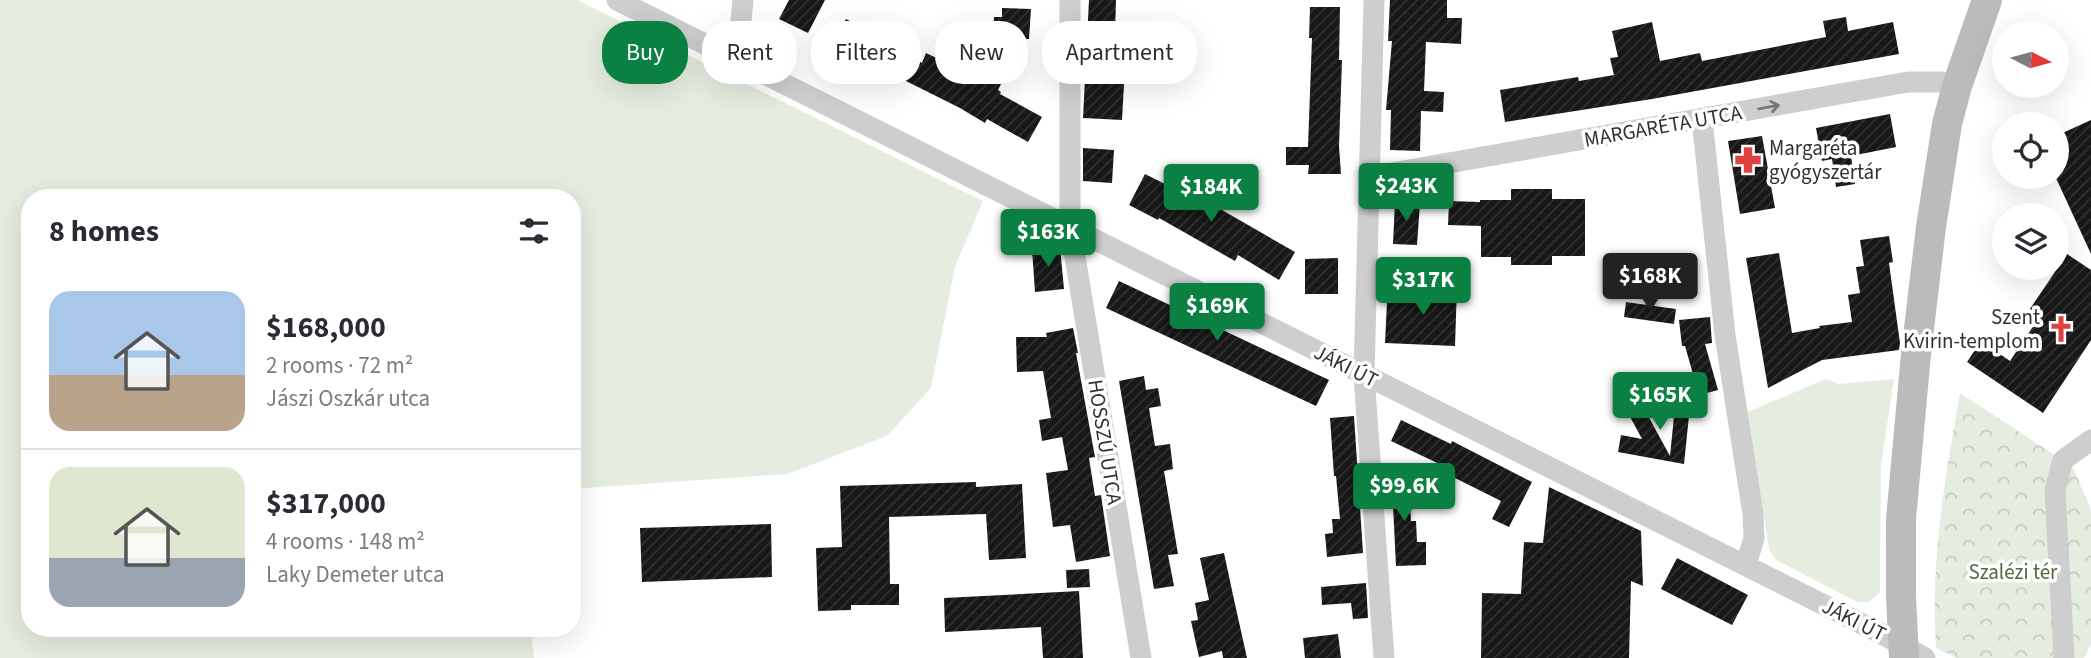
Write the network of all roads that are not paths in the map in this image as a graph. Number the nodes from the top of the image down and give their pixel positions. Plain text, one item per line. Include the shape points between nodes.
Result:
1 (617, 0) edge
2 (743, 0) edge
3 (1070, 0) edge
4 (1374, 0) edge
5 (1987, 0) edge
6 (741, 21) edge
7 (702, 42) edge
8 (785, 84) edge
9 (1957, 86) junction
10 (1702, 119) junction
11 (1369, 177) junction
12 (1070, 226) junction
13 (1364, 375) junction
14 (2091, 440) edge
15 (1746, 565) junction
16 (1911, 654) edge
17 (1141, 658) edge
18 (1384, 658) edge
19 (2064, 658) edge

1 - 7 street, JÁKI ÚT
2 - 6 street
3 - 12 street, HOSSZÚ UTCA
4 - 11 street
5 - 9 street
8 - 12 street, JÁKI ÚT
10 -> 9 street, MARGARÉTA UTCA via 1908,82
9 - 16 street via 1936,188 1901,519
10 - 11 street, MARGARÉTA UTCA
10 - 15 street via 1725,335 1753,514 1754,538
11 - 13 street
12 - 13 street, JÁKI ÚT
12 - 17 street, HOSSZÚ UTCA
13 - 15 street, JÁKI ÚT
13 - 18 street
14 - 19 street via 2063,460 2056,490
15 - 16 street, JÁKI ÚT via 1882,634

